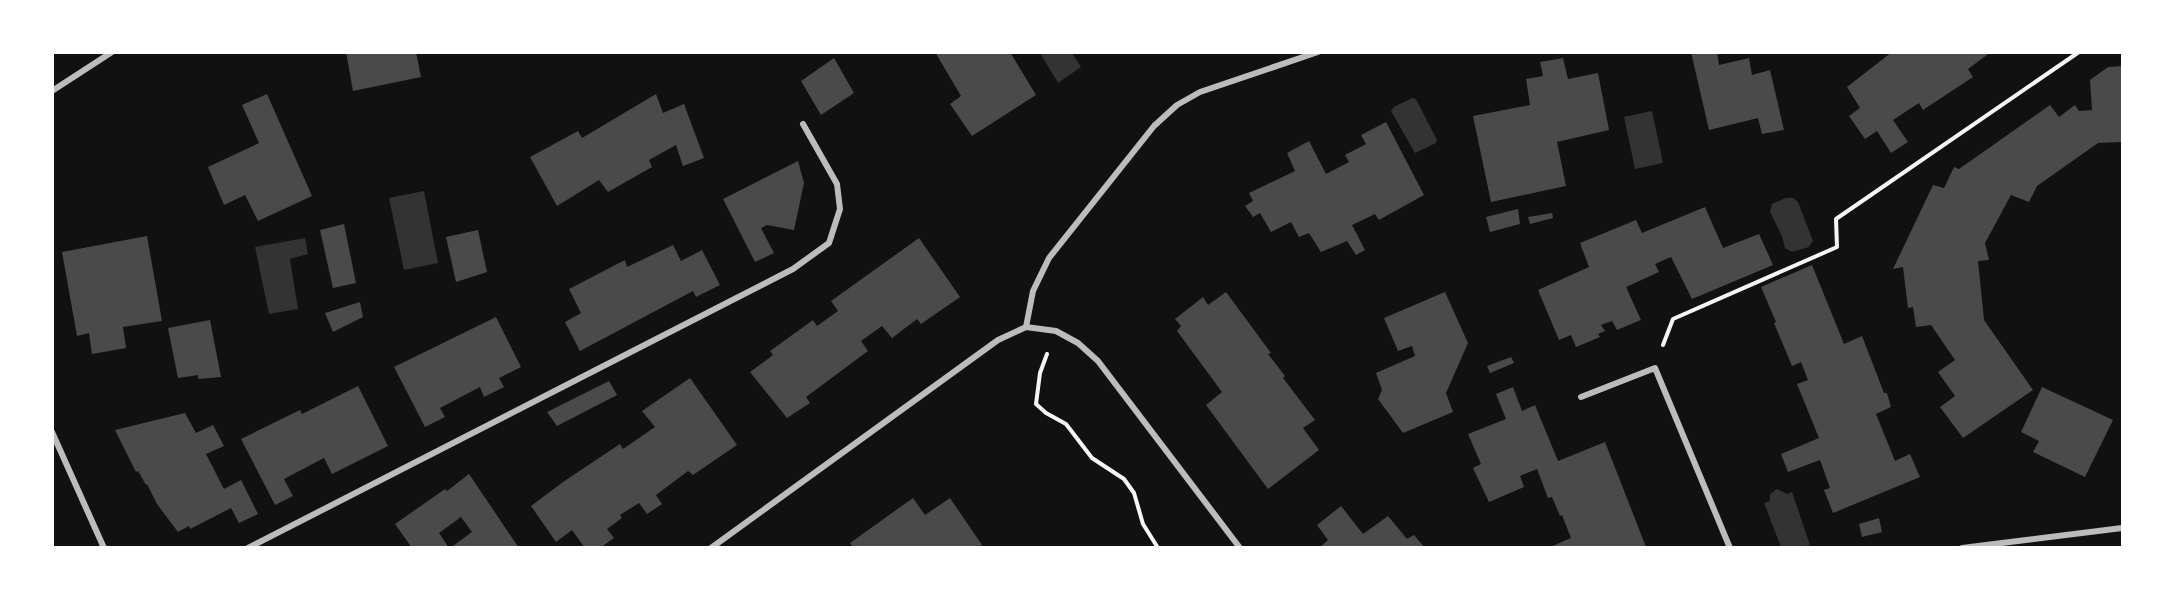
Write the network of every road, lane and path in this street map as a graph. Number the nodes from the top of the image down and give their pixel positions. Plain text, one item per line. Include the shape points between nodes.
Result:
1 (112, 52) edge
2 (1318, 52) edge
3 (2079, 52) edge
4 (52, 92) edge
5 (803, 124) dead end
6 (1026, 327) junction
7 (1056, 331) junction
8 (1655, 368) junction
9 (1581, 397) dead end
10 (52, 432) edge
11 (2122, 528) edge
12 (104, 548) edge
13 (248, 548) edge
14 (711, 548) edge
15 (1158, 548) edge
16 (1240, 548) edge
17 (1730, 548) edge
18 (1962, 548) edge

1 - 4 street
2 - 6 street via 1200,92 1177,105 1154,126 1048,258 1033,291
3 - 8 path via 1836,219 1837,248 1673,319
5 - 13 street via 837,184 840,209 829,243 793,269
6 - 7 street
6 - 14 street via 998,340
7 - 15 path via 1040,373 1036,404 1066,424 1092,458 1125,479 1134,493 1143,524
7 - 16 street via 1078,343 1098,361
8 - 9 street
8 - 17 street
10 - 12 street
11 - 18 street

